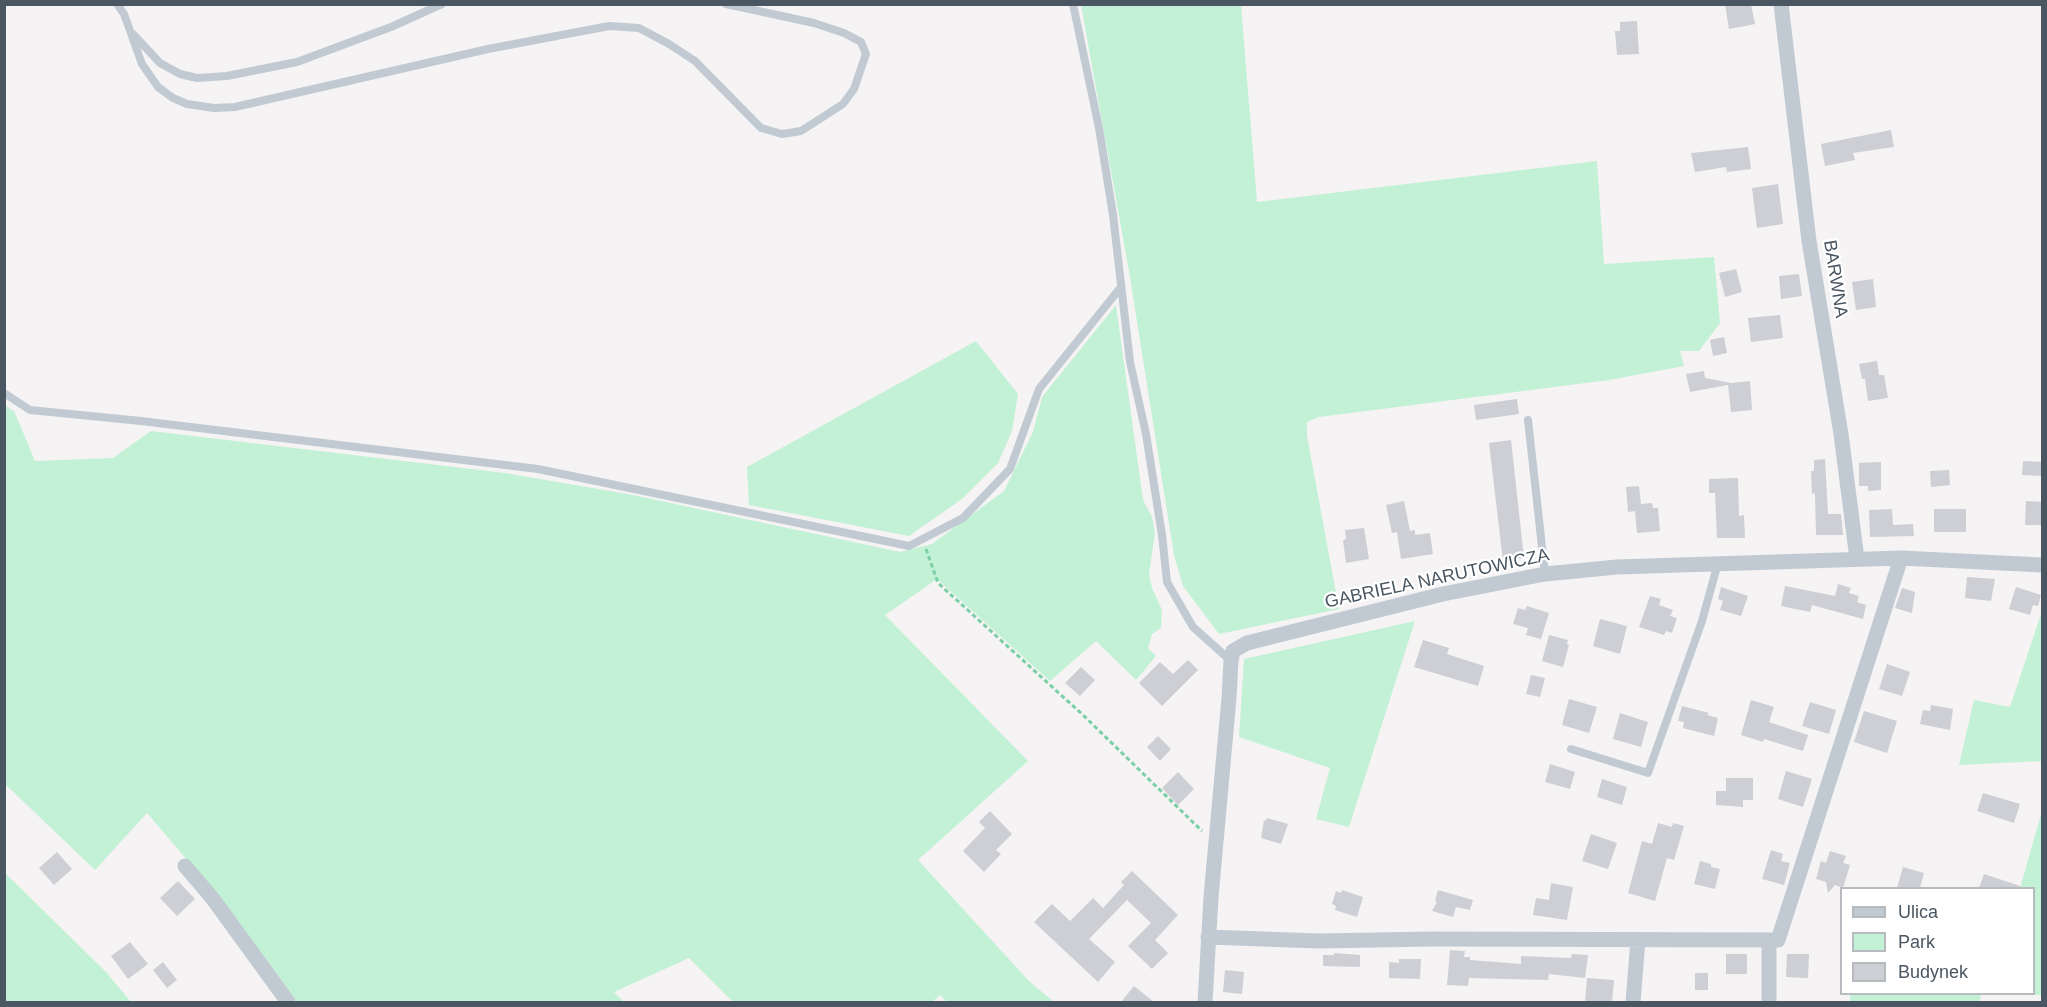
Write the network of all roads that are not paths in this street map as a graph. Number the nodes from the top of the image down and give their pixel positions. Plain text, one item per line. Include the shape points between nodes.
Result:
1 (117, 4) edge
2 (442, 4) edge
3 (726, 4) edge
4 (1072, 4) edge
5 (1781, 4) edge
6 (130, 31) junction
7 (1121, 287) junction
8 (4, 393) edge
9 (1528, 420) dead end
10 (1900, 558) junction
11 (1857, 559) junction
12 (1718, 564) junction
13 (2043, 565) edge
14 (1545, 573) junction
15 (1231, 661) junction
16 (1571, 749) dead end
17 (185, 866) dead end
18 (1208, 936) junction
19 (1638, 939) junction
20 (1769, 940) junction
21 (288, 1002) edge
22 (1205, 1002) edge
23 (1633, 1002) edge
24 (1769, 1002) edge

1 - 6 lane
2 - 6 lane via 297,62 217,77 180,74 160,63
3 - 6 lane via 814,23 861,42 866,54 854,89 843,104 801,130 782,134 761,128 695,61 639,28 609,26 488,49 234,107 214,108 187,104 158,87 142,64
4 - 7 lane via 1099,128
5 - 11 street, BARWNA via 1809,242
7 - 8 lane via 1039,389 1010,469 963,518 909,546 538,469 30,410
7 - 15 lane via 1167,582 1193,627
9 - 14 lane
10 - 11 street, GABRIELA NARUTOWICZA
10 - 13 street, GABRIELA NARUTOWICZA
10 - 20 street via 1778,940
11 - 12 street, GABRIELA NARUTOWICZA
12 - 14 street, GABRIELA NARUTOWICZA
12 - 16 lane via 1648,773
14 - 15 street, GABRIELA NARUTOWICZA via 1276,635 1233,651
15 - 18 street
17 - 21 street via 213,898
18 - 19 street via 1319,941
18 - 22 street
19 - 20 street
19 - 23 street
20 - 24 street

